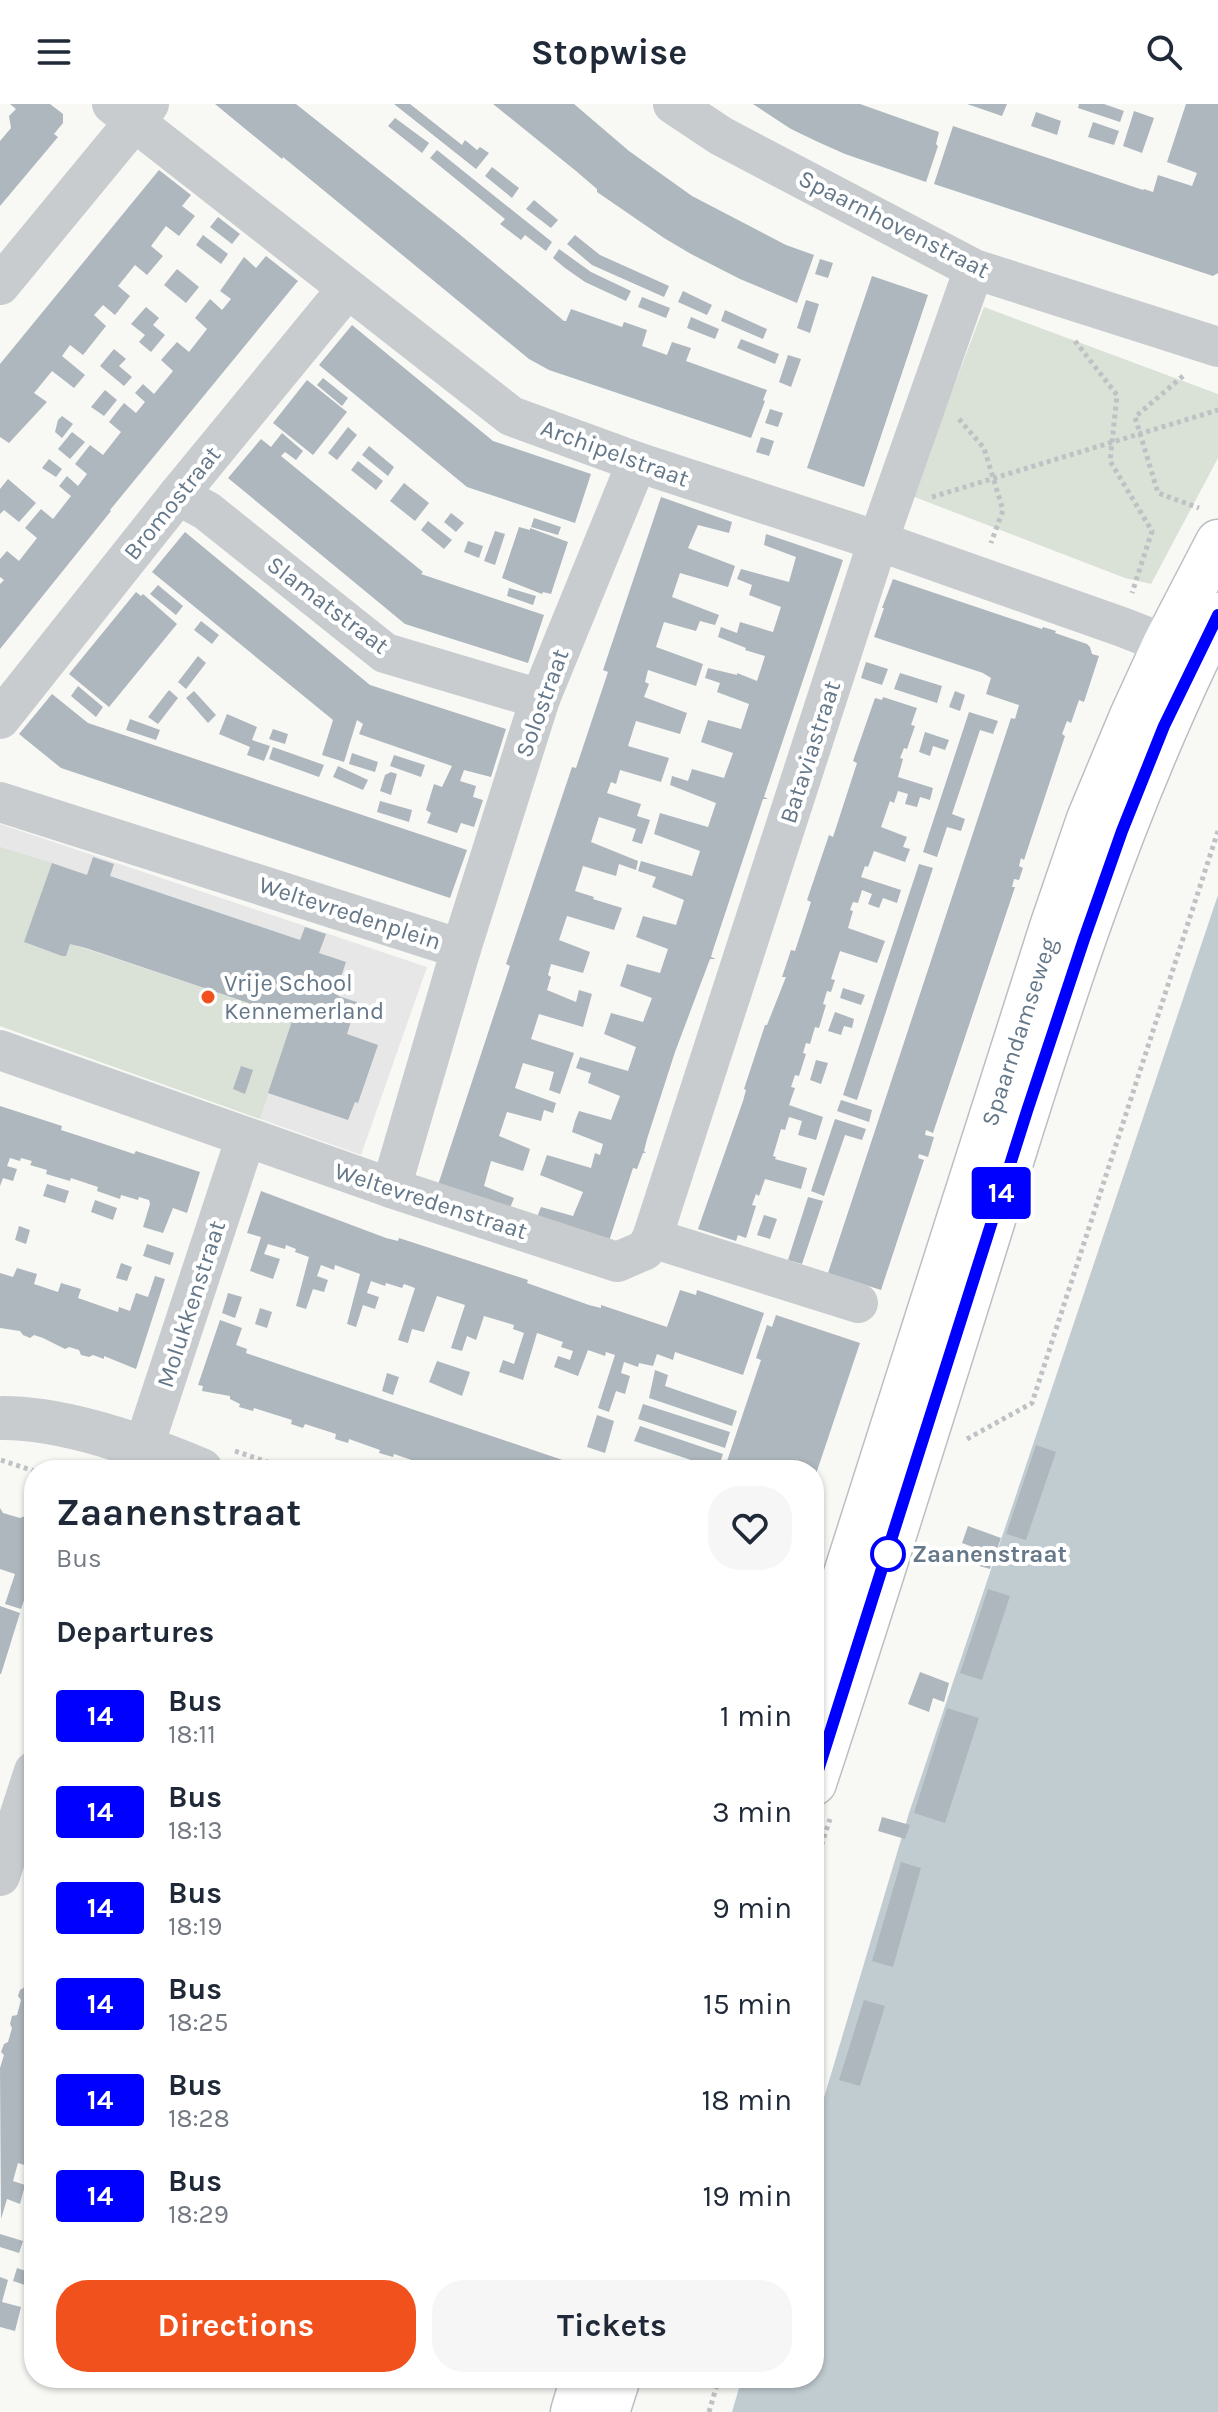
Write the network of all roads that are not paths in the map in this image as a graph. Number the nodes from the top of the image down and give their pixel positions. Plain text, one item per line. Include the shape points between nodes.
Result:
1 (673, 104) edge
2 (132, 110) edge
3 (974, 269) junction
4 (0, 285) edge
5 (347, 289) junction
6 (1217, 346) edge
7 (637, 462) junction
8 (178, 495) junction
9 (884, 526) junction
10 (1213, 527) edge
11 (1218, 615) edge
12 (1181, 650) junction
13 (540, 699) junction
14 (0, 719) edge
15 (0, 802) edge
16 (461, 949) junction
17 (0, 1050) edge
18 (246, 1137) junction
19 (391, 1188) junction
20 (652, 1238) junction
21 (858, 1303) dead end
22 (1, 1432) edge
23 (127, 1460) edge
24 (131, 1460) edge
25 (824, 1682) edge
26 (24, 1786) edge
27 (0, 1876) edge
28 (580, 2388) edge
29 (615, 2388) edge
30 (573, 2412) edge
31 (607, 2412) edge

1 - 3 street, Spaarnhovenstraat via 721,136
2 - 4 street
2 - 5 street, Archipelstraat
3 - 6 street, Spaarnhovenstraat
3 - 9 street, Bataviastraat
5 - 7 street, Archipelstraat via 511,416
5 - 8 street, Bromostraat
7 - 9 street, Archipelstraat
7 - 13 street, Solostraat
8 - 13 street, Slamatstraat via 207,511 385,653
8 - 14 street, Bromostraat
9 - 12 street, Archipelstraat via 979,577
9 - 20 street, Bataviastraat
10 - 12 main road, Spaarndamseweg
11 - 12 main road, Spaarndamseweg
12 - 25 main road, Spaarndamseweg via 1159,739 1122,831
13 - 16 street, Solostraat
15 - 16 street, Weltevredenplein
16 - 19 street, Weltevredenplein
17 - 18 street, Weltevredenstraat
18 - 19 street, Weltevredenstraat
18 - 24 street, Molukkenstraat
19 - 20 street, Weltevredenstraat via 617,1262 645,1250
20 - 21 street
22 - 23 street via 31,1418 106,1437
26 - 27 street
28 - 30 main road
29 - 31 main road

